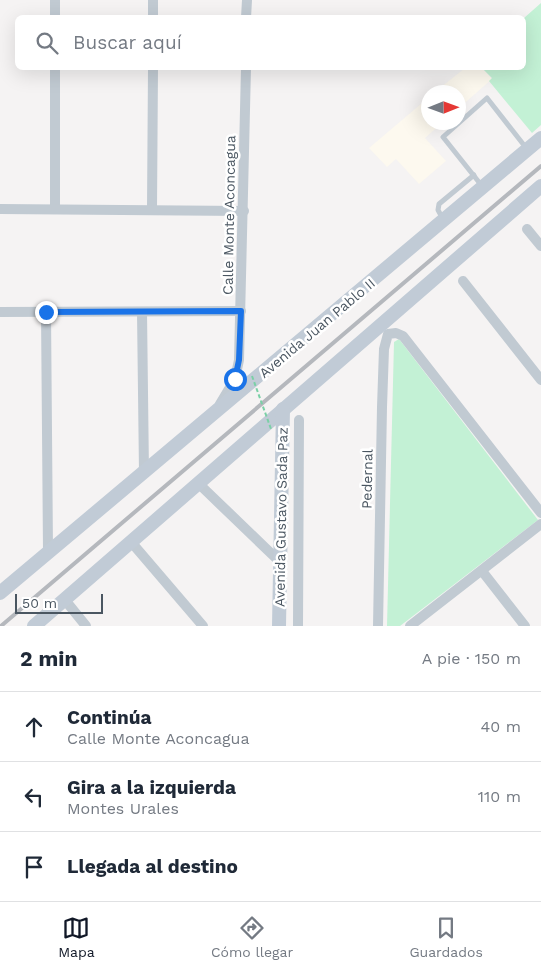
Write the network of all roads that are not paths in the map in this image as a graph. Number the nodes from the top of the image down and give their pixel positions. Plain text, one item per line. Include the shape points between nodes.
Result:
1 (55, 0) edge
2 (153, 0) edge
3 (246, 0) edge
4 (55, 15) edge
5 (153, 15) edge
6 (246, 15) edge
7 (55, 70) edge
8 (153, 70) edge
9 (246, 70) edge
10 (541, 138) edge
11 (528, 150) junction
12 (474, 175) junction
13 (541, 186) edge
14 (483, 187) junction
15 (152, 208) junction
16 (0, 209) edge
17 (56, 209) junction
18 (244, 211) junction
19 (444, 220) junction
20 (528, 229) dead end
21 (541, 246) edge
22 (463, 281) dead end
23 (241, 311) junction
24 (0, 312) edge
25 (46, 312) junction
26 (142, 312) junction
27 (541, 380) edge
28 (283, 409) junction
29 (213, 415) junction
30 (299, 420) dead end
31 (144, 473) junction
32 (199, 484) junction
33 (541, 513) edge
34 (541, 524) edge
35 (132, 543) junction
36 (48, 551) junction
37 (280, 562) junction
38 (482, 571) junction
39 (0, 593) edge
40 (65, 600) junction
41 (416, 624) edge
42 (34, 626) edge
43 (86, 626) edge
44 (203, 626) edge
45 (279, 626) edge
46 (298, 626) edge
47 (378, 626) edge
48 (525, 626) edge

1 - 4 street
2 - 5 street
3 - 6 street
7 - 17 street
8 - 15 street
9 - 18 street, Calle Monte Aconcagua
10 - 11 main road, Avenida Juan Pablo II
11 - 12 lane via 487,98 443,137
11 - 14 main road, Avenida Juan Pablo II
12 - 14 lane
12 - 19 lane via 439,204 438,210
13 - 28 main road
14 - 19 main road, Avenida Juan Pablo II
15 - 17 street
15 - 18 street
16 - 17 street
18 - 23 street, Calle Monte Aconcagua
19 - 29 main road, Avenida Juan Pablo II
20 - 21 street
22 - 27 street
23 - 26 street
23 - 29 street, Calle Monte Aconcagua via 238,370
24 - 25 street
25 - 26 street
25 - 36 street
26 - 31 street
28 - 32 main road
28 - 37 main road, Avenida Gustavo Sada Paz
29 - 31 main road, Avenida Juan Pablo II
30 - 46 street, Avenida Gustavo Sada Paz
31 - 36 main road, Avenida Juan Pablo II
32 - 35 main road
32 - 37 street
33 - 47 street, Pedernal via 403,336 388,334 384,349 382,407
34 - 38 street
35 - 40 main road
35 - 44 street
36 - 39 main road, Avenida Juan Pablo II
37 - 45 main road, Avenida Gustavo Sada Paz
38 - 41 street
38 - 48 street
40 - 42 main road
40 - 43 street

